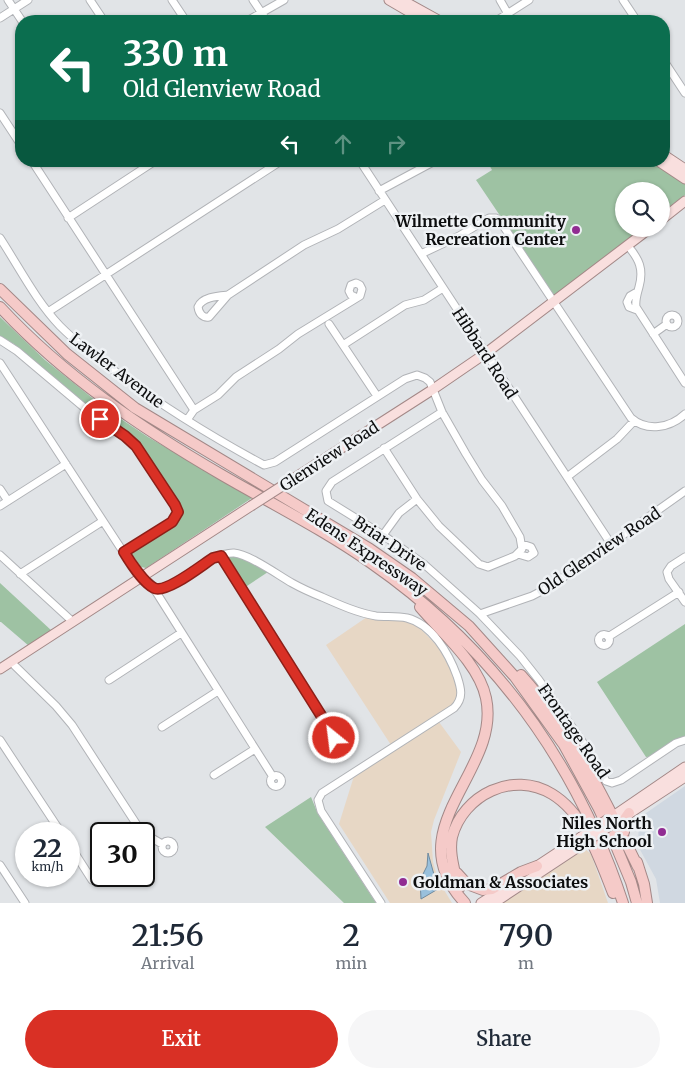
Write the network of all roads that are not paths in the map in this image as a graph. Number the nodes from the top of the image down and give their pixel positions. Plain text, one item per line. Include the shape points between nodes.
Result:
1 (8, 0) edge
2 (28, 0) edge
3 (90, 0) edge
4 (172, 0) edge
5 (253, 0) edge
6 (284, 0) edge
7 (390, 0) edge
8 (402, 0) edge
9 (500, 0) edge
10 (529, 0) edge
11 (623, 0) edge
12 (14, 9) junction
13 (262, 13) junction
14 (508, 14) joint
15 (18, 15) edge
16 (100, 15) edge
17 (182, 15) edge
18 (258, 15) edge
19 (414, 15) edge
20 (429, 15) edge
21 (633, 15) edge
22 (0, 18) edge
23 (670, 70) edge
24 (685, 93) edge
25 (0, 113) edge
26 (15, 136) edge
27 (670, 159) edge
28 (36, 167) edge
29 (146, 167) edge
30 (272, 167) edge
31 (364, 167) edge
32 (424, 167) edge
33 (667, 167) edge
34 (685, 169) edge
35 (685, 179) edge
36 (379, 191) junction
37 (385, 200) junction
38 (685, 201) edge
39 (670, 213) edge
40 (68, 218) junction
41 (639, 237) edge
42 (0, 238) edge
43 (628, 246) junction
44 (421, 254) junction
45 (105, 275) junction
46 (443, 288) junction
47 (0, 289) edge
48 (228, 295) dead end
49 (355, 297) dead end
50 (553, 302) junction
51 (0, 307) edge
52 (48, 312) junction
53 (329, 324) dead end
54 (667, 324) dead end
55 (653, 334) junction
56 (1, 342) edge
57 (343, 345) junction
58 (486, 353) junction
59 (0, 363) edge
60 (685, 383) edge
61 (432, 390) junction
62 (377, 396) junction
63 (194, 410) junction
64 (442, 412) junction
65 (685, 414) edge
66 (187, 420) junction
67 (634, 421) junction
68 (384, 448) junction
69 (66, 464) junction
70 (567, 477) junction
71 (0, 489) edge
72 (685, 491) edge
73 (417, 499) junction
74 (8, 501) junction
75 (0, 506) edge
76 (103, 521) junction
77 (383, 535) junction
78 (611, 544) junction
79 (521, 549) junction
80 (124, 552) junction
81 (0, 555) edge
82 (221, 556) junction
83 (685, 557) edge
84 (20, 574) junction
85 (142, 577) junction
86 (401, 585) junction
87 (153, 587) junction
88 (679, 592) junction
89 (685, 602) edge
90 (480, 614) junction
91 (73, 622) junction
92 (470, 626) junction
93 (181, 633) junction
94 (608, 637) dead end
95 (11, 662) junction
96 (0, 669) edge
97 (109, 680) dead end
98 (218, 691) junction
99 (162, 727) dead end
100 (329, 728) dead end
101 (0, 740) edge
102 (685, 740) edge
103 (255, 749) junction
104 (685, 767) edge
105 (214, 776) dead end
106 (273, 777) dead end
107 (685, 777) edge
108 (629, 813) junction
109 (612, 821) junction
110 (54, 822) edge
111 (582, 841) junction
112 (162, 844) dead end
113 (80, 861) edge
114 (0, 865) edge
115 (537, 866) junction
116 (454, 867) junction
117 (638, 867) junction
118 (90, 877) edge
119 (25, 903) edge
120 (381, 903) edge
121 (467, 903) edge
122 (481, 903) edge
123 (494, 903) edge
124 (618, 903) edge
125 (623, 903) edge
126 (637, 903) edge
127 (647, 903) edge

1 - 12 street
2 - 12 street
3 - 16 street
4 - 17 street
5 - 13 street
6 - 13 street
7 - 19 main road
8 - 20 main road
9 - 14 street
10 - 14 street
11 - 21 street
12 - 15 street
12 - 22 street
13 - 18 street
23 - 24 street
25 - 26 street
27 - 34 main road
28 - 40 street
29 - 40 street
30 - 45 street
31 - 36 street, Hibbard Road
32 - 36 street
33 - 35 main road
36 - 37 street, Hibbard Road
37 - 44 street, Hibbard Road
37 - 48 street via 338,229 304,245
38 - 39 main road
40 - 45 street
41 - 43 main road, Glenview Road
42 - 52 street, Lawler Avenue
43 - 50 main road, Glenview Road
43 - 55 street via 638,258 641,268 635,304
44 - 46 street, Hibbard Road
44 - 50 street via 489,218 496,218
45 - 52 street
45 - 63 street
46 - 57 street via 421,302 405,305
46 - 58 street, Hibbard Road
47 - 92 highway, Edens Expressway via 67,354 135,408 370,549 412,578
49 - 63 street
50 - 58 main road, Glenview Road
50 - 67 street
51 - 86 highway, Edens Expressway via 58,364 149,431 345,546
52 - 66 street, Lawler Avenue via 103,363
53 - 57 street
54 - 55 street
55 - 60 street
56 - 80 street via 132,441 175,505 178,512 172,522
57 - 62 street
58 - 61 main road, Glenview Road
58 - 70 street, Hibbard Road
59 - 69 street
61 - 62 street via 430,382 417,375
61 - 64 street
61 - 85 main road, Glenview Road, bridge
62 - 66 street, Lawler Avenue via 267,465
63 - 66 street
64 - 68 street
64 - 79 street via 478,474 511,519 520,537
65 - 67 street via 663,426 646,426
67 - 70 street via 618,439
68 - 73 street
68 - 77 street, Briar Drive via 332,482 326,491 326,498 331,504
69 - 74 street
69 - 76 street
70 - 78 street, Hibbard Road
71 - 74 street
72 - 78 street, Old Glenview Road
73 - 77 street via 399,513
73 - 79 street via 448,536 482,566 492,566
74 - 75 street
76 - 80 street
76 - 84 street
77 - 90 street, Briar Drive via 425,565
78 - 90 street, Old Glenview Road via 537,594
79 - 79 street via 531,547 534,553 528,557
80 - 85 street
81 - 84 street
82 - 87 street via 166,587
82 - 100 street
82 - 120 street via 242,555 301,588 359,612 417,622 432,634 458,680 461,699 454,708 322,793 318,800 321,811
83 - 88 street via 667,572
84 - 91 street
85 - 87 street
85 - 91 main road, Glenview Road
86 - 121 highway via 466,659 486,698 484,739 450,809 442,838 444,867
86 - 125 highway, Edens Expressway via 481,657 539,730 591,819
87 - 93 street
88 - 89 street
88 - 94 street
90 - 102 street, Frontage Road via 539,680 606,781 621,780
91 - 95 main road, Glenview Road
92 - 109 highway via 499,650 542,698 569,736
92 - 126 highway, Edens Expressway via 515,677 564,744 616,846
93 - 97 street
93 - 98 street
95 - 96 main road, Glenview Road
95 - 112 street via 72,725 137,825
98 - 99 street
98 - 103 street
101 - 110 street
103 - 105 street
103 - 106 street
104 - 109 main road
107 - 108 main road
108 - 109 main road
108 - 117 highway via 622,827
109 - 111 main road, bridge
109 - 117 highway
111 - 115 main road
111 - 123 main road
113 - 118 street
114 - 119 street
115 - 116 highway via 492,890 467,884
115 - 122 main road
116 - 121 highway
116 - 124 highway via 452,837 472,802 496,788 531,786 552,794 577,818 594,847
117 - 127 highway

